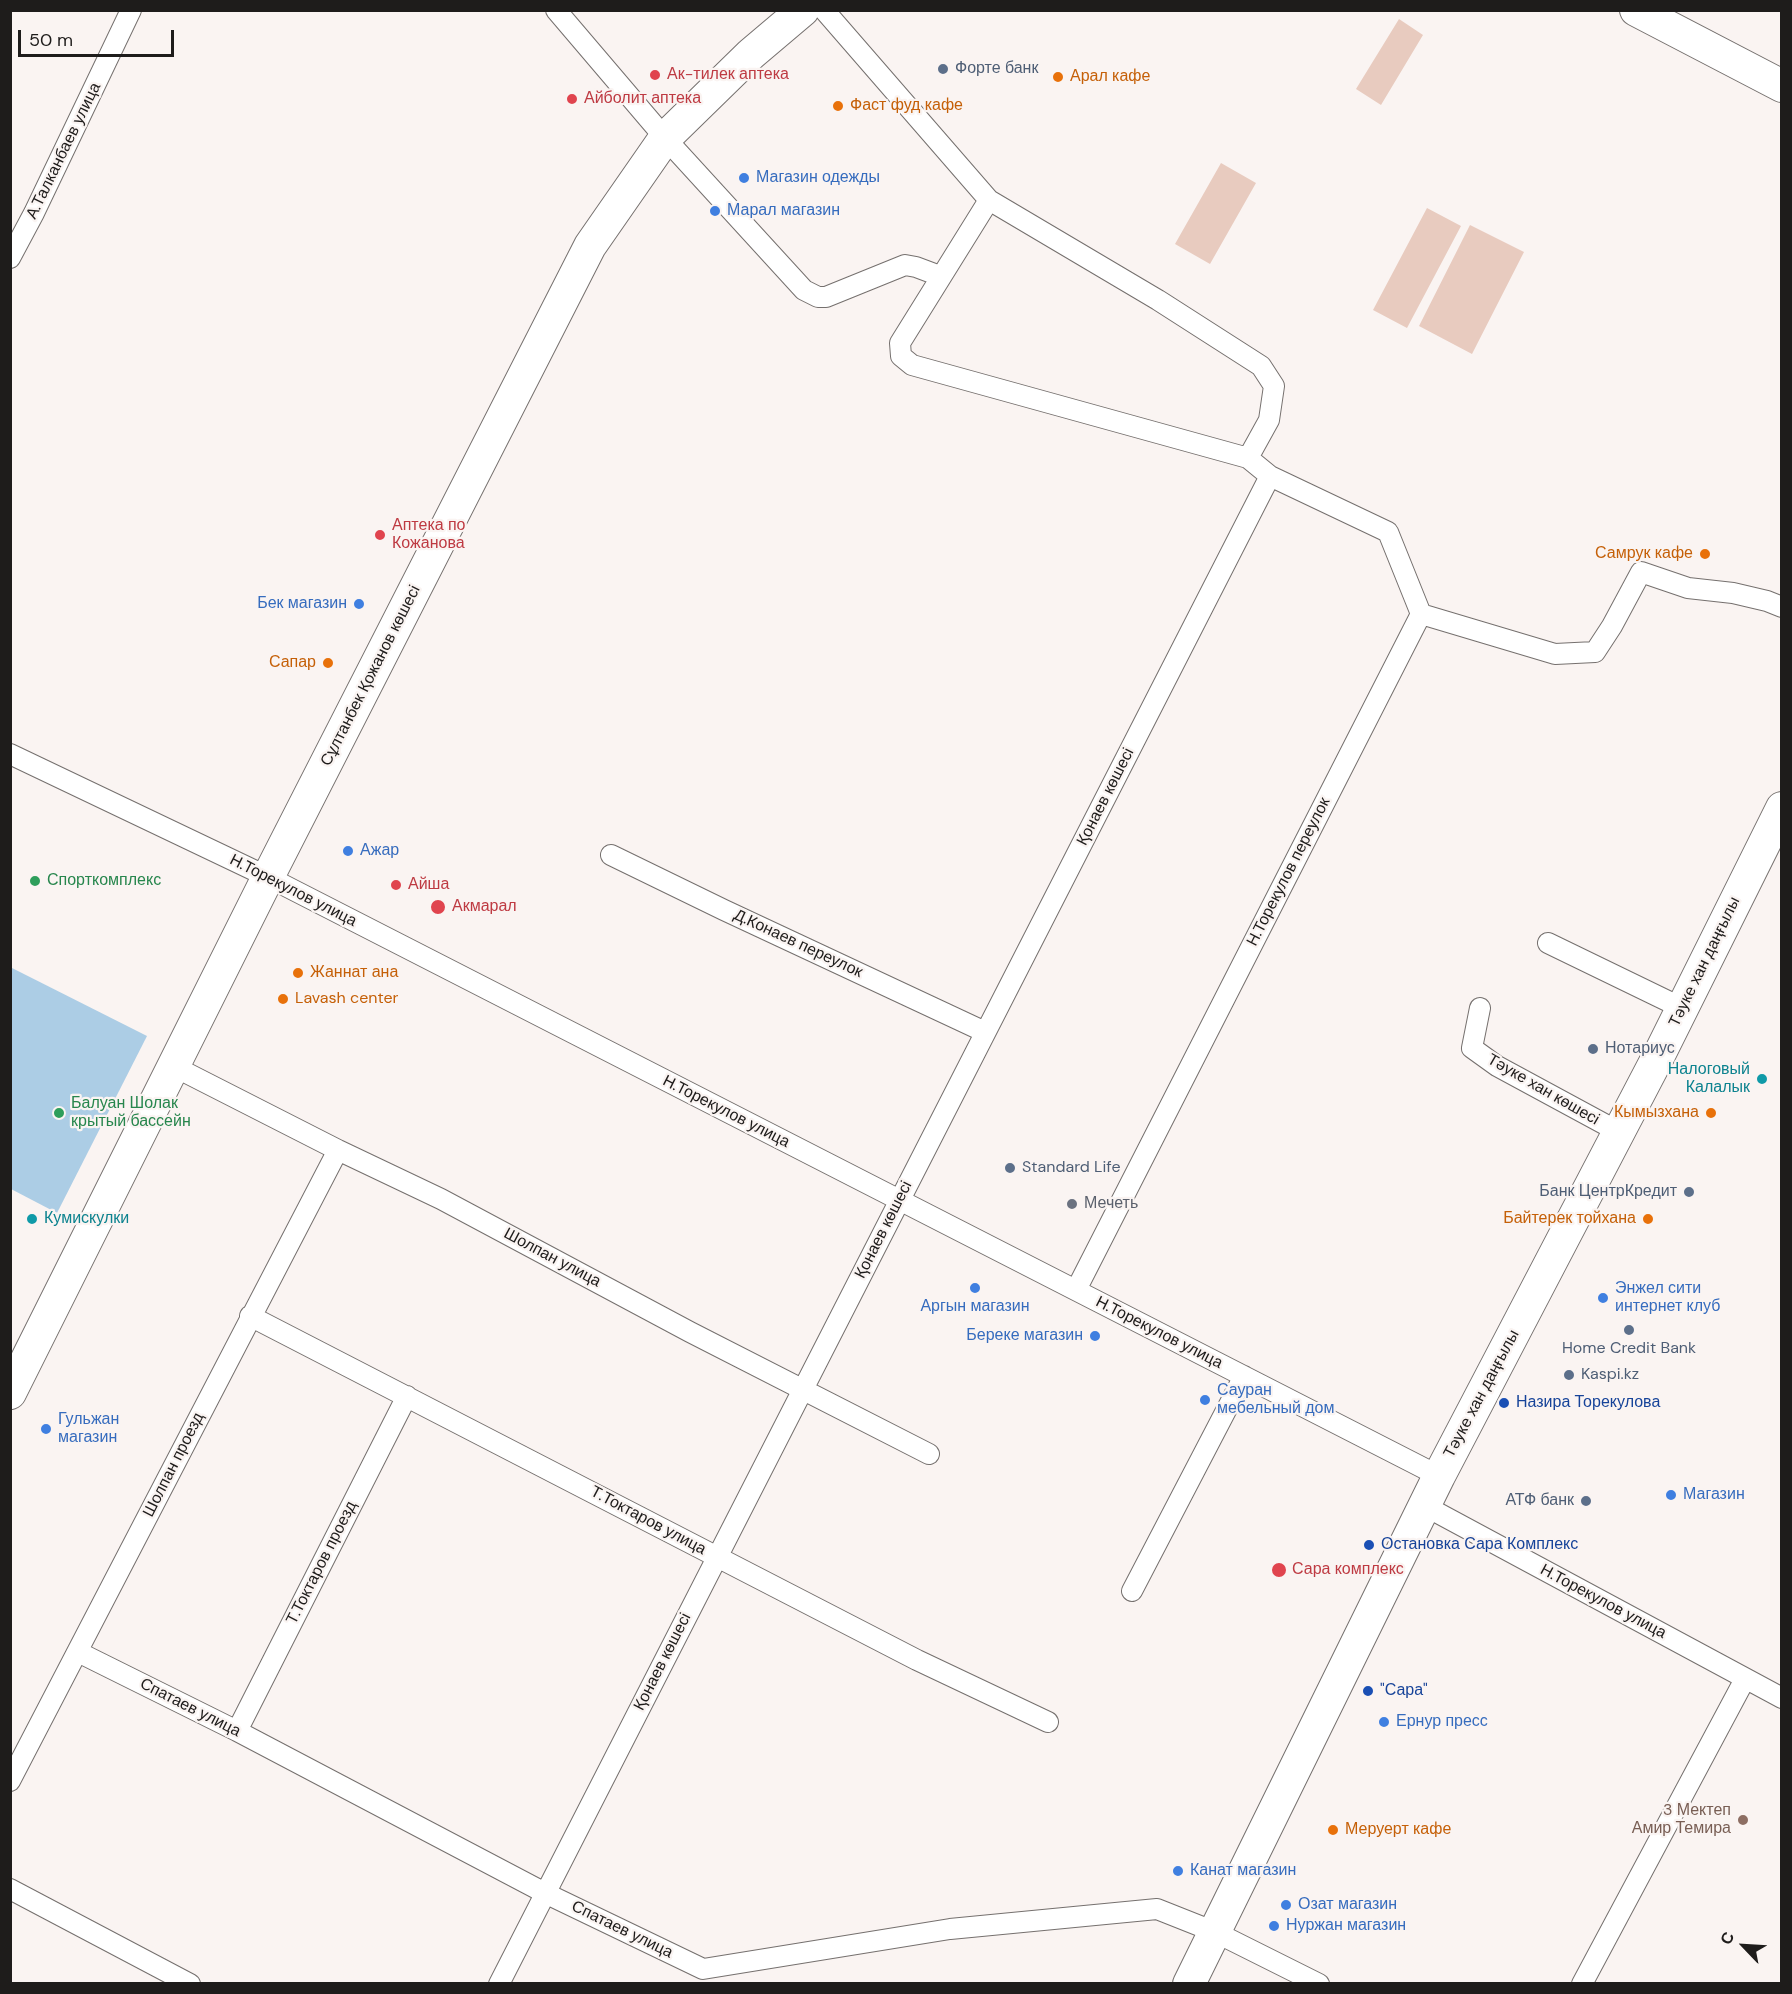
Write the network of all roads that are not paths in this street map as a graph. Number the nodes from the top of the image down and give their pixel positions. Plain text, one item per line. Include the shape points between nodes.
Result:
1 (131, 10) edge
2 (556, 10) edge
3 (803, 10) edge
4 (824, 10) edge
5 (1636, 10) edge
6 (1782, 86) edge
7 (665, 138) junction
8 (989, 200) junction
9 (10, 258) edge
10 (940, 276) junction
11 (1248, 458) junction
12 (1270, 476) junction
13 (1782, 607) edge
14 (1421, 614) junction
15 (10, 753) edge
16 (1782, 808) edge
17 (611, 855) dead end
18 (268, 877) junction
19 (1548, 943) dead end
20 (1480, 1008) dead end
21 (1682, 1008) junction
22 (986, 1032) junction
23 (173, 1066) junction
24 (1618, 1132) junction
25 (338, 1150) junction
26 (899, 1201) junction
27 (1076, 1290) junction
28 (250, 1316) junction
29 (1244, 1376) junction
30 (802, 1390) junction
31 (10, 1393) edge
32 (407, 1396) junction
33 (928, 1454) dead end
34 (1439, 1476) junction
35 (1425, 1506) junction
36 (717, 1557) junction
37 (1132, 1591) dead end
38 (78, 1652) junction
39 (1745, 1679) junction
40 (1782, 1698) edge
41 (1048, 1722) dead end
42 (237, 1731) junction
43 (10, 1781) edge
44 (10, 1889) edge
45 (545, 1893) junction
46 (1215, 1932) junction
47 (190, 1983) edge
48 (499, 1983) edge
49 (1188, 1983) edge
50 (1319, 1983) edge
51 (1582, 1983) edge

1 - 9 street, А.Талканбаев улица
2 - 7 street
3 - 7 main road, Сұлтанбек Қожанов көшесі via 751,54
4 - 8 street
5 - 6 main road
7 - 10 street via 804,290 826,297 905,265
7 - 18 main road, Сұлтанбек Қожанов көшесі via 590,246
8 - 10 street
8 - 11 street via 1261,366 1274,386 1269,420
10 - 11 street via 900,343 901,356 912,366
11 - 12 street
12 - 14 street via 1388,532
12 - 22 street, Қонаев көшесі
13 - 14 street via 1733,593 1688,588 1641,572 1595,652 1555,654
14 - 27 street, Н.Торекулов переулок
15 - 18 street, Н.Торекулов улица
16 - 21 main road, Тәуке хан даңғылы
17 - 22 street, Д.Конаев переулок
18 - 23 main road, Сұлтанбек Қожанов көшесі
18 - 26 street, Н.Торекулов улица
19 - 21 street
20 - 24 street, Тәуке хан көшесі via 1473,1048 1497,1066
21 - 24 main road, Тәуке хан даңғылы
22 - 26 street, Қонаев көшесі
23 - 25 street, Шолпан улица
23 - 31 main road, Сұлтанбек Қожанов көшесі
24 - 34 main road, Тәуке хан даңғылы
25 - 28 street, Шолпан проезд
25 - 30 street, Шолпан улица via 441,1199
26 - 27 street, Н.Торекулов улица
26 - 30 street, Қонаев көшесі
27 - 29 street, Н.Торекулов улица
28 - 32 street, Т.Токтаров улица
28 - 38 street, Шолпан проезд
29 - 34 street, Н.Торекулов улица
29 - 37 street
30 - 33 street, Шолпан улица
30 - 36 street, Қонаев көшесі
32 - 36 street, Т.Токтаров улица
32 - 42 street, Т.Токтаров проезд
34 - 35 main road, Тәуке хан даңғылы
35 - 39 street, Н.Торекулов улица
35 - 46 main road, Тәуке хан даңғылы
36 - 41 street, Т.Токтаров улица
36 - 45 street, Қонаев көшесі
38 - 42 street, Спатаев улица
38 - 43 street, Шолпан проезд
39 - 40 street, Н.Торекулов улица
39 - 51 street
42 - 45 street, Спатаев улица
44 - 47 street
45 - 46 street, Спатаев улица via 703,1969 950,1929 1157,1909
45 - 48 street, Қонаев көшесі
46 - 49 main road, Тәуке хан даңғылы
46 - 50 street, Спатаев улица

